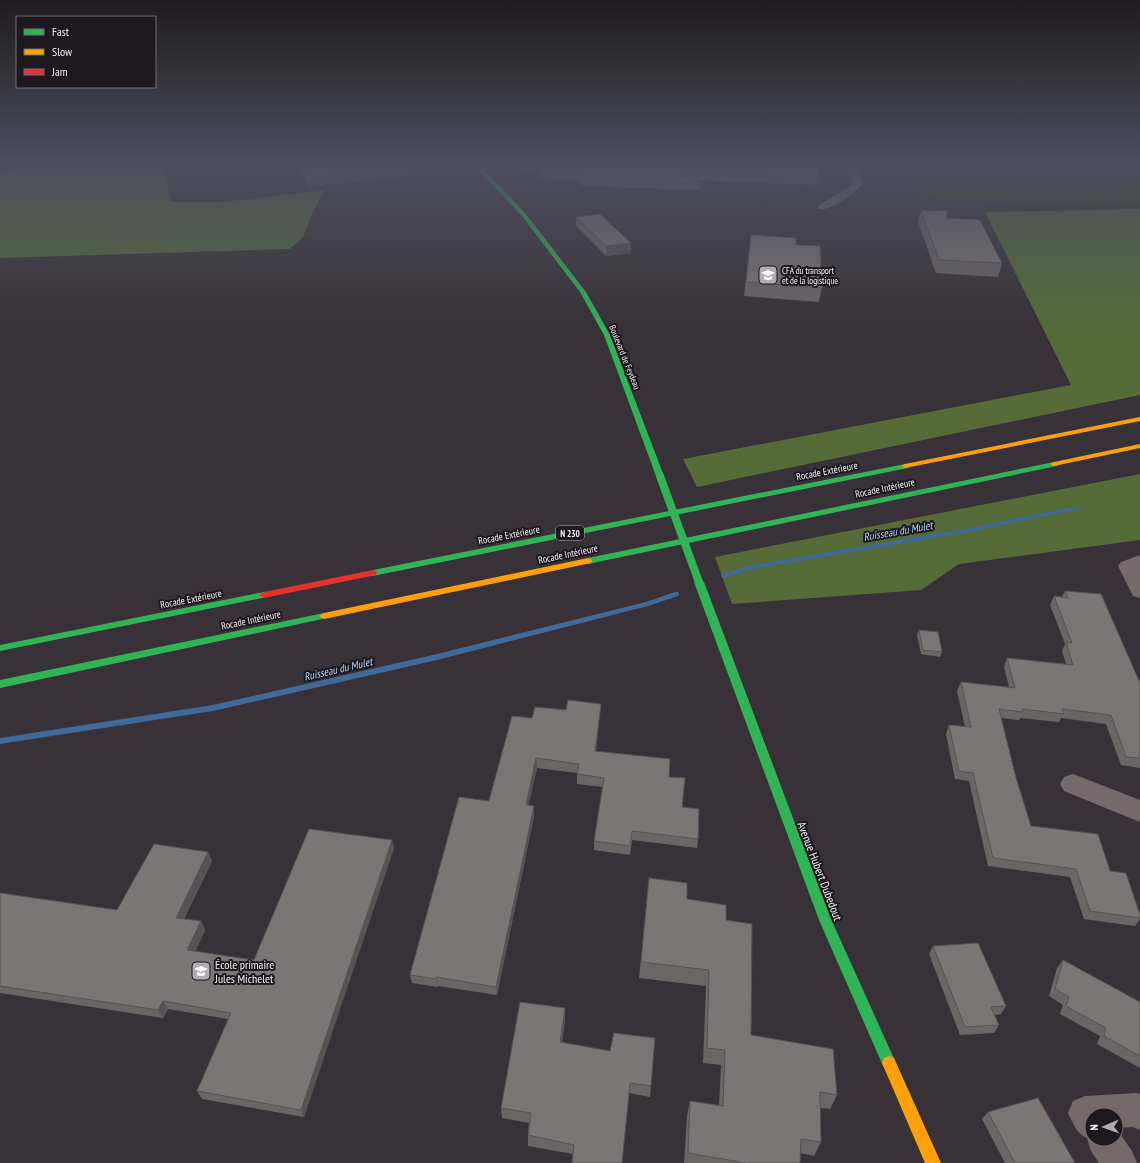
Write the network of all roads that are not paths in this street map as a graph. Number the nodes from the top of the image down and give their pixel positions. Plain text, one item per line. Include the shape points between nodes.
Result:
1 (527, 219) edge
2 (1140, 419) edge
3 (1140, 447) edge
4 (1134, 563) edge
5 (699, 582) joint
6 (1140, 591) edge
7 (0, 648) edge
8 (0, 684) edge
9 (1073, 784) dead end
10 (1140, 811) edge
11 (1124, 1111) edge
12 (1140, 1113) edge
13 (1109, 1147) edge
14 (933, 1163) edge
15 (1120, 1163) edge

1 - 5 main road, Boulevard de Feydeau, bridge via 554,251 583,292 607,335
2 - 7 main road, Rocade Extérieure / N 230
3 - 8 main road, Rocade Intérieure
4 - 6 street
5 - 14 main road, Avenue Hubert Dubedout via 825,920
9 - 10 street
11 - 12 street via 1137,1110
13 - 15 street

